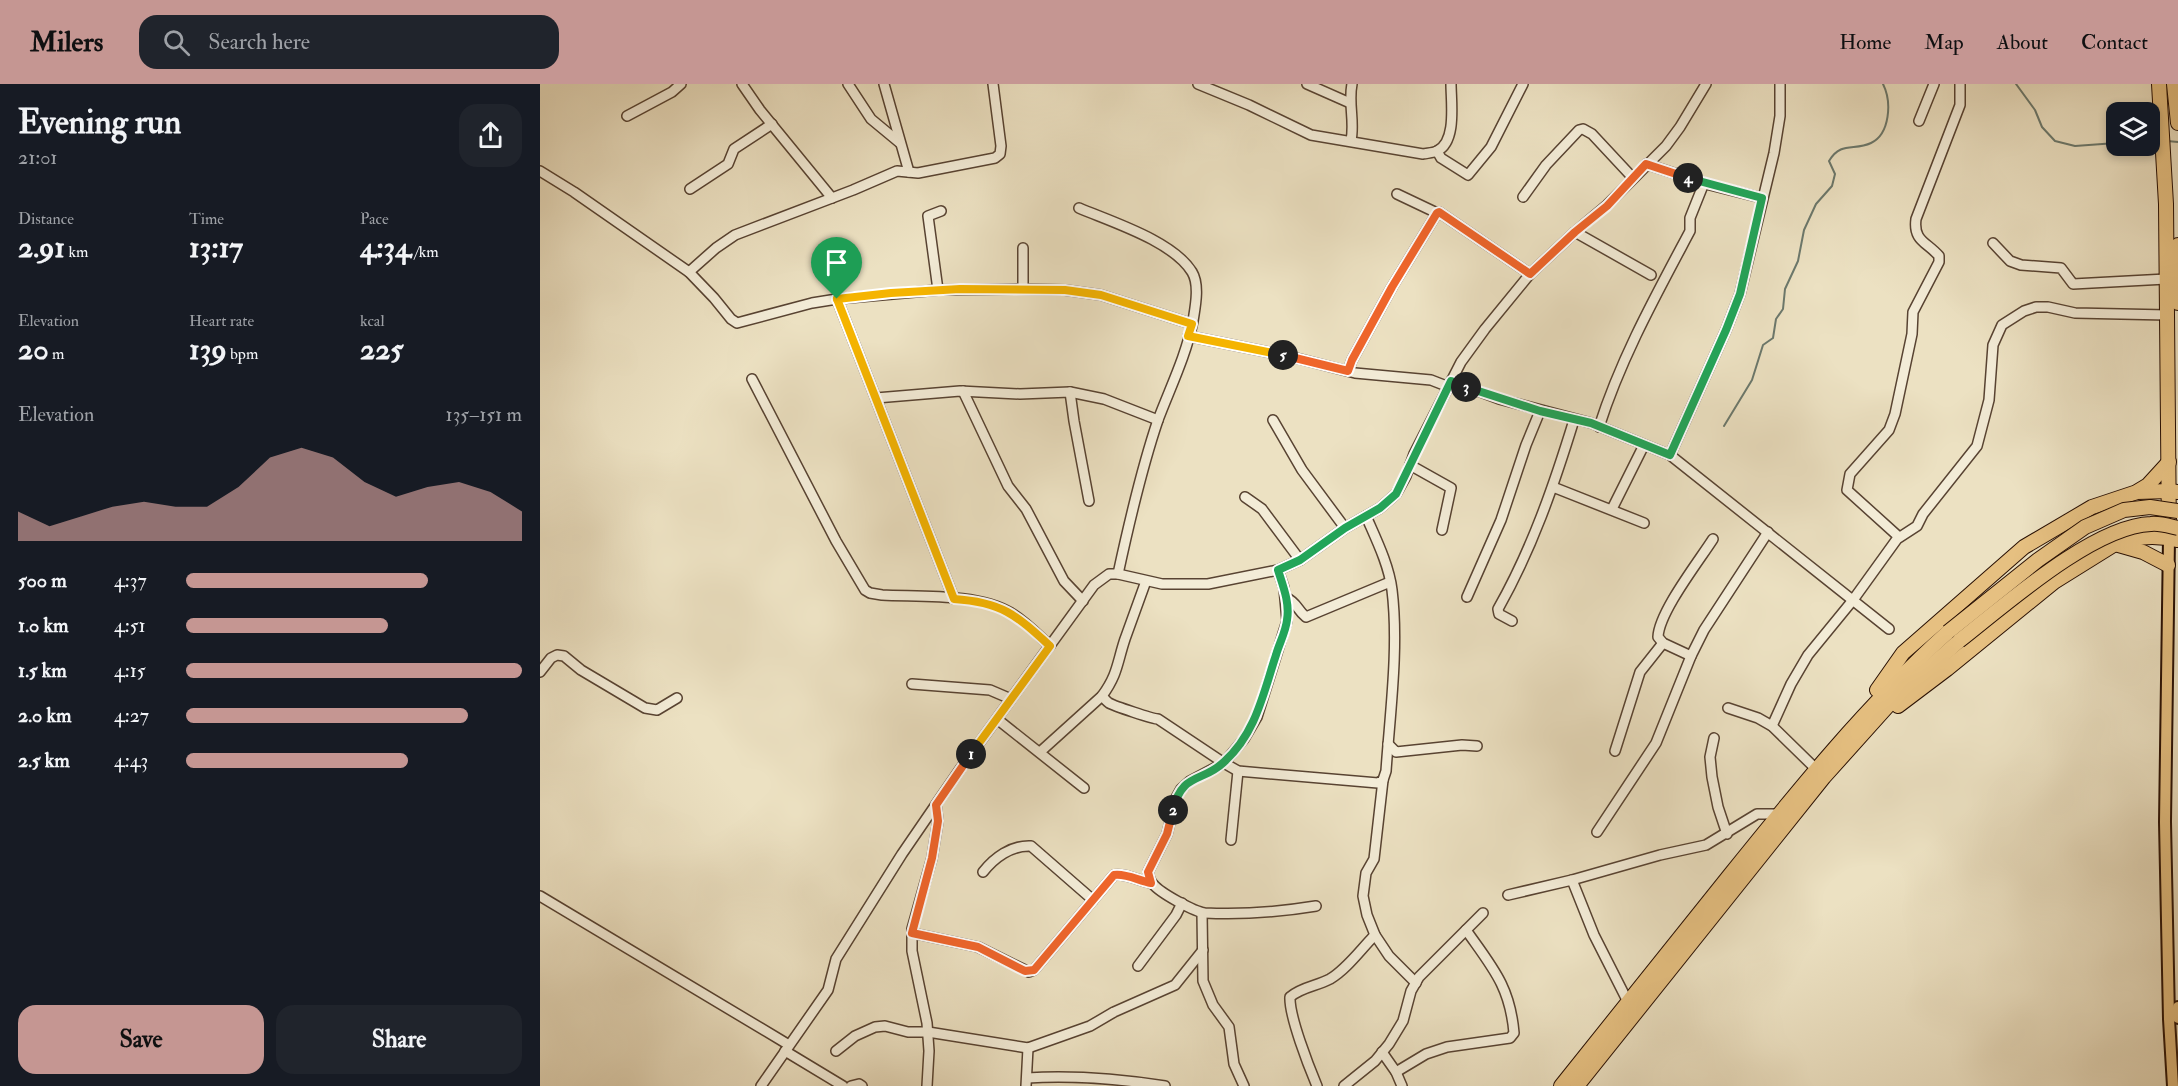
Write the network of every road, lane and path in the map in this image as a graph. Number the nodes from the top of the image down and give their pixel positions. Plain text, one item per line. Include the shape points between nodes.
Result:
1 (681, 84) edge
2 (742, 84) edge
3 (848, 84) edge
4 (884, 84) edge
5 (993, 84) edge
6 (1198, 84) edge
7 (1307, 84) edge
8 (1352, 84) edge
9 (1451, 84) edge
10 (1523, 84) edge
11 (1706, 84) edge
12 (1780, 84) edge
13 (1934, 84) edge
14 (1960, 84) edge
15 (2158, 84) edge
16 (2174, 84) edge
17 (1350, 103) junction
18 (627, 116) dead end
19 (1919, 121) dead end
20 (2178, 123) edge
21 (772, 124) junction
22 (1351, 140) junction
23 (900, 143) junction
24 (1441, 152) junction
25 (1646, 164) junction
26 (540, 171) edge
27 (909, 172) junction
28 (1633, 178) junction
29 (1704, 183) junction
30 (690, 189) dead end
31 (1397, 194) dead end
32 (1523, 197) dead end
33 (832, 198) junction
34 (1762, 198) junction
35 (1079, 208) dead end
36 (941, 211) dead end
37 (1437, 213) junction
38 (1575, 232) junction
39 (1993, 243) dead end
40 (2178, 245) edge
41 (1023, 248) dead end
42 (689, 272) junction
43 (1530, 274) junction
44 (1651, 275) dead end
45 (2166, 279) junction
46 (1023, 289) junction
47 (938, 290) junction
48 (837, 299) junction
49 (2178, 303) edge
50 (2167, 315) junction
51 (1192, 324) junction
52 (1188, 336) junction
53 (1348, 371) junction
54 (752, 379) dead end
55 (1450, 384) junction
56 (963, 392) junction
57 (1070, 392) junction
58 (876, 398) junction
59 (1540, 411) junction
60 (1158, 420) junction
61 (1273, 420) dead end
62 (1574, 420) junction
63 (1599, 427) junction
64 (1644, 445) junction
65 (1670, 455) junction
66 (2169, 462) junction
67 (1410, 465) junction
68 (1553, 487) junction
69 (2174, 491) edge
70 (2137, 492) junction
71 (1245, 496) dead end
72 (1089, 501) dead end
73 (1612, 509) junction
74 (2178, 511) edge
75 (1366, 516) junction
76 (1644, 523) dead end
77 (1345, 528) junction
78 (1442, 530) dead end
79 (1768, 532) junction
80 (2175, 535) edge
81 (1899, 537) junction
82 (1713, 539) dead end
83 (2115, 544) junction
84 (1300, 560) junction
85 (2168, 565) junction
86 (1278, 570) junction
87 (1118, 574) junction
88 (1146, 581) junction
89 (1390, 582) junction
90 (1286, 597) junction
91 (1467, 597) dead end
92 (954, 599) junction
93 (1853, 600) junction
94 (1083, 601) junction
95 (1512, 621) dead end
96 (1889, 629) dead end
97 (1953, 637) junction
98 (1663, 643) junction
99 (1050, 646) junction
100 (1691, 656) junction
101 (540, 672) edge
102 (912, 684) dead end
103 (1102, 696) junction
104 (677, 698) dead end
105 (1011, 699) junction
106 (1728, 708) dead end
107 (997, 719) junction
108 (1772, 726) junction
109 (1863, 732) junction
110 (1846, 734) junction
111 (1714, 738) dead end
112 (1388, 744) junction
113 (1477, 746) dead end
114 (1615, 751) dead end
115 (1040, 752) junction
116 (1224, 763) junction
117 (1816, 769) junction
118 (1238, 771) junction
119 (1383, 780) junction
120 (1084, 788) dead end
121 (936, 805) junction
122 (1778, 814) junction
123 (1597, 832) dead end
124 (1727, 834) junction
125 (1231, 840) dead end
126 (982, 872) dead end
127 (1572, 880) junction
128 (1151, 883) junction
129 (1508, 895) dead end
130 (540, 896) edge
131 (1093, 900) junction
132 (1182, 903) junction
133 (1316, 906) dead end
134 (1202, 913) junction
135 (1483, 913) dead end
136 (1466, 930) junction
137 (912, 933) junction
138 (1376, 935) junction
139 (1203, 950) junction
140 (1138, 966) dead end
141 (1416, 983) junction
142 (1628, 1002) junction
143 (2178, 1007) edge
144 (2178, 1018) edge
145 (928, 1032) junction
146 (787, 1048) junction
147 (1028, 1048) junction
148 (836, 1051) dead end
149 (1382, 1052) junction
150 (1396, 1072) junction
151 (1026, 1082) edge
152 (761, 1086) edge
153 (843, 1086) edge
154 (851, 1086) edge
155 (862, 1086) edge
156 (927, 1086) edge
157 (1165, 1086) edge
158 (1244, 1086) edge
159 (1317, 1086) edge
160 (1344, 1086) edge
161 (1402, 1086) edge
162 (1561, 1086) edge
163 (1577, 1086) edge
164 (2173, 1086) edge

1 - 18 street
2 - 21 street
3 - 23 street via 872,119
4 - 23 street
5 - 27 street via 1000,154 934,171
6 - 22 street via 1311,135
7 - 17 street
8 - 17 street
9 - 24 street via 1451,128
10 - 24 street via 1491,147 1468,175
11 - 25 street via 1666,146
12 - 34 street via 1779,125
13 - 19 street
14 - 81 street via 1960,105 1915,227 1918,238 1939,256 1939,262 1913,312 1912,334 1889,430 1857,465 1847,483 1847,490
15 - 45 highway via 2166,204
16 - 20 highway
17 - 22 street
21 - 30 street via 734,148 728,164
21 - 33 street
22 - 24 street via 1423,154
23 - 27 street
25 - 28 street
25 - 29 street
26 - 42 street
27 - 33 street via 897,171
28 - 32 street via 1583,129 1546,165
28 - 38 street
29 - 34 street
29 - 63 street via 1690,218 1690,231 1611,388
31 - 37 street
33 - 42 street via 735,235
34 - 65 street via 1740,294
35 - 51 street via 1153,239 1187,266 1196,282
36 - 47 street via 928,216
37 - 43 street
37 - 53 street
38 - 43 street
38 - 44 street
39 - 45 street via 2010,261 2061,268 2073,284
40 - 49 highway
41 - 46 street
42 - 48 street via 737,323
43 - 55 street via 1485,329
45 - 50 highway
46 - 47 street
46 - 51 street via 1101,295
47 - 48 street
48 - 58 street
50 - 66 highway
50 - 81 street via 2075,313 2036,307 2002,325 1993,345 1989,400 1977,446 1917,526
51 - 52 street
52 - 53 street
52 - 60 street
53 - 55 street
54 - 92 street via 865,590 882,595
55 - 59 street
55 - 67 street
56 - 57 street
56 - 58 street
56 - 94 street via 1008,486 1026,509 1064,581
57 - 60 street via 1104,399
57 - 72 street
58 - 92 street
59 - 62 street
59 - 91 street via 1501,520
60 - 87 street
61 - 77 street via 1302,470
62 - 63 street
62 - 68 street
63 - 64 street
64 - 65 street
64 - 73 street
65 - 79 street
66 - 69 highway
66 - 70 highway
67 - 75 street via 1396,494
67 - 78 street via 1451,488
68 - 73 street
68 - 95 street via 1526,556 1498,609 1499,614
69 - 70 highway
69 - 80 highway
70 - 110 highway via 2092,507 2024,547 1903,653
71 - 84 street via 1262,509
73 - 76 street
74 - 97 highway, bridge via 2150,507 2124,510 2085,527 2038,560
75 - 77 street
75 - 89 street
77 - 84 street
79 - 93 street
79 - 100 street via 1716,610
80 - 83 highway via 2147,536
80 - 85 main road
80 - 97 highway, bridge via 2151,524 2127,528 2098,540
81 - 93 street
82 - 98 street via 1662,622 1658,637
83 - 85 highway
83 - 109 highway via 2054,582
84 - 86 street
85 - 164 main road via 2165,822
86 - 88 street via 1208,584
86 - 90 street
87 - 88 street
87 - 94 street via 1109,574 1094,585
88 - 103 street via 1118,669
89 - 90 street via 1306,617
89 - 112 street via 1394,675
90 - 116 street via 1287,621 1257,717
92 - 99 street via 1010,612
93 - 96 street
93 - 108 street via 1809,655
94 - 99 street
97 - 109 highway
97 - 110 highway via 1904,672
98 - 100 street
98 - 114 street via 1640,672
99 - 105 street
100 - 123 street via 1656,743
101 - 104 street via 551,658 564,656 645,708 657,710
102 - 105 street via 990,690
103 - 115 street
103 - 116 street via 1107,702 1158,719
105 - 107 street
106 - 108 street
107 - 115 street
107 - 121 street
108 - 117 street
109 - 163 highway
110 - 117 highway
111 - 124 street via 1710,748 1712,777
112 - 113 street via 1396,752
112 - 119 street
115 - 120 street
116 - 118 street
116 - 128 street via 1180,789 1167,834 1148,872
117 - 122 highway
118 - 119 street via 1378,783
118 - 125 street
119 - 138 street via 1374,859 1366,873 1363,896
121 - 137 street via 938,821 932,858
121 - 146 street via 848,938 836,959 828,990
122 - 124 street via 1757,814
122 - 142 highway
124 - 127 street via 1706,845
126 - 131 street via 1010,850 1031,846
127 - 129 street
127 - 142 street
128 - 131 street via 1114,875
128 - 132 street
130 - 146 street
131 - 137 street via 1029,972 978,947
132 - 134 street
132 - 140 street
133 - 134 street via 1281,912
134 - 139 street
135 - 136 street
136 - 141 street
136 - 150 street via 1501,982 1510,1004 1514,1033 1510,1038 1447,1047
137 - 145 street
138 - 141 street via 1389,956
138 - 159 street via 1340,973 1290,997
139 - 147 street via 1174,985 1090,1026
139 - 158 street via 1203,981 1229,1027 1234,1064
141 - 149 street via 1403,1021
142 - 162 highway
143 - 144 main road
145 - 147 street
145 - 148 street via 875,1027
145 - 156 street
146 - 152 street
146 - 153 street
147 - 151 street
149 - 150 street
149 - 160 street
150 - 161 street
151 - 157 street via 1063,1077
154 - 155 street

